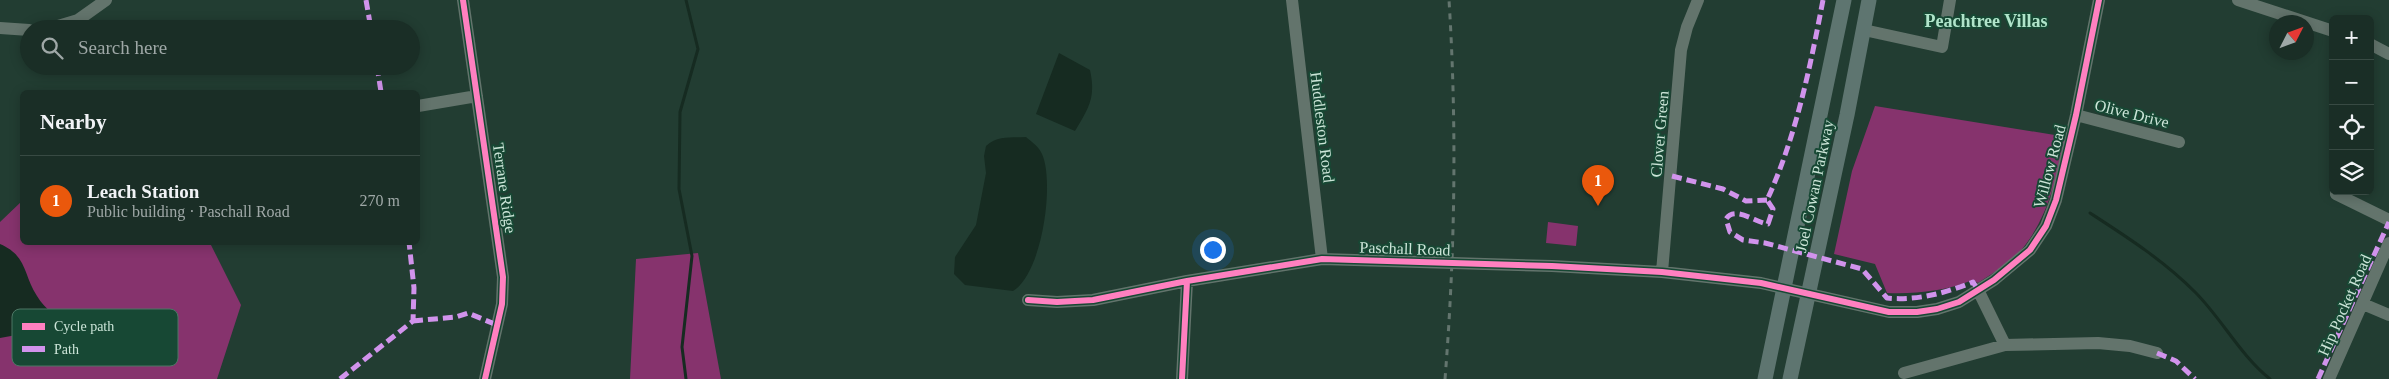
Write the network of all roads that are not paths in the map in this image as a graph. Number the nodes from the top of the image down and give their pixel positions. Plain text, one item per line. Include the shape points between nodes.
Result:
1 (106, 0) edge
2 (463, 0) edge
3 (1292, 0) edge
4 (1698, 0) edge
5 (1844, 0) edge
6 (1869, 0) edge
7 (1950, 0) edge
8 (2099, 0) edge
9 (2238, 0) edge
10 (78, 20) edge
11 (0, 28) edge
12 (20, 29) edge
13 (1864, 30) junction
14 (2329, 30) edge
15 (2374, 46) edge
16 (2389, 54) edge
17 (478, 96) junction
18 (420, 106) edge
19 (2076, 115) junction
20 (2179, 142) dead end
21 (2338, 195) edge
22 (2389, 220) edge
23 (2389, 243) edge
24 (1322, 259) junction
25 (1662, 272) junction
26 (1187, 281) junction
27 (1784, 288) junction
28 (1978, 290) junction
29 (1808, 294) junction
30 (1028, 300) dead end
31 (2363, 304) junction
32 (2389, 315) edge
33 (2005, 346) junction
34 (2157, 353) dead end
35 (1904, 373) dead end
36 (485, 379) edge
37 (1182, 379) edge
38 (1766, 379) edge
39 (1790, 379) edge
40 (2329, 379) edge

1 - 10 street
2 - 17 street, Terrane Ridge
3 - 24 street, Huddleston Road
4 - 25 street, Clover Green via 1681,50
5 - 27 main road, Joel Cowan Parkway
6 - 13 main road, Joel Cowan Parkway
7 - 13 street via 1942,48
8 - 19 street, Willow Road
9 - 14 street
11 - 12 street
13 - 29 main road, Joel Cowan Parkway
15 - 16 street
17 - 18 street
17 - 36 street, Terrane Ridge via 503,277 502,304
19 - 20 street, Olive Drive
19 - 28 street, Willow Road via 2056,200 2046,226 2030,250
21 - 22 street
23 - 31 street, Hip Pocket Road
24 - 25 street, Paschall Road
24 - 26 street, Paschall Road
25 - 27 street, Paschall Road via 1762,282
26 - 30 street, Paschall Road via 1093,300
26 - 37 street
27 - 29 street, Willow Road
27 - 38 main road, Joel Cowan Parkway
28 - 29 street, Willow Road via 1959,302 1936,309 1906,312 1889,312
28 - 33 street
29 - 39 main road, Joel Cowan Parkway
31 - 32 street
31 - 40 street, Hip Pocket Road
33 - 34 street via 2098,343
33 - 35 street

